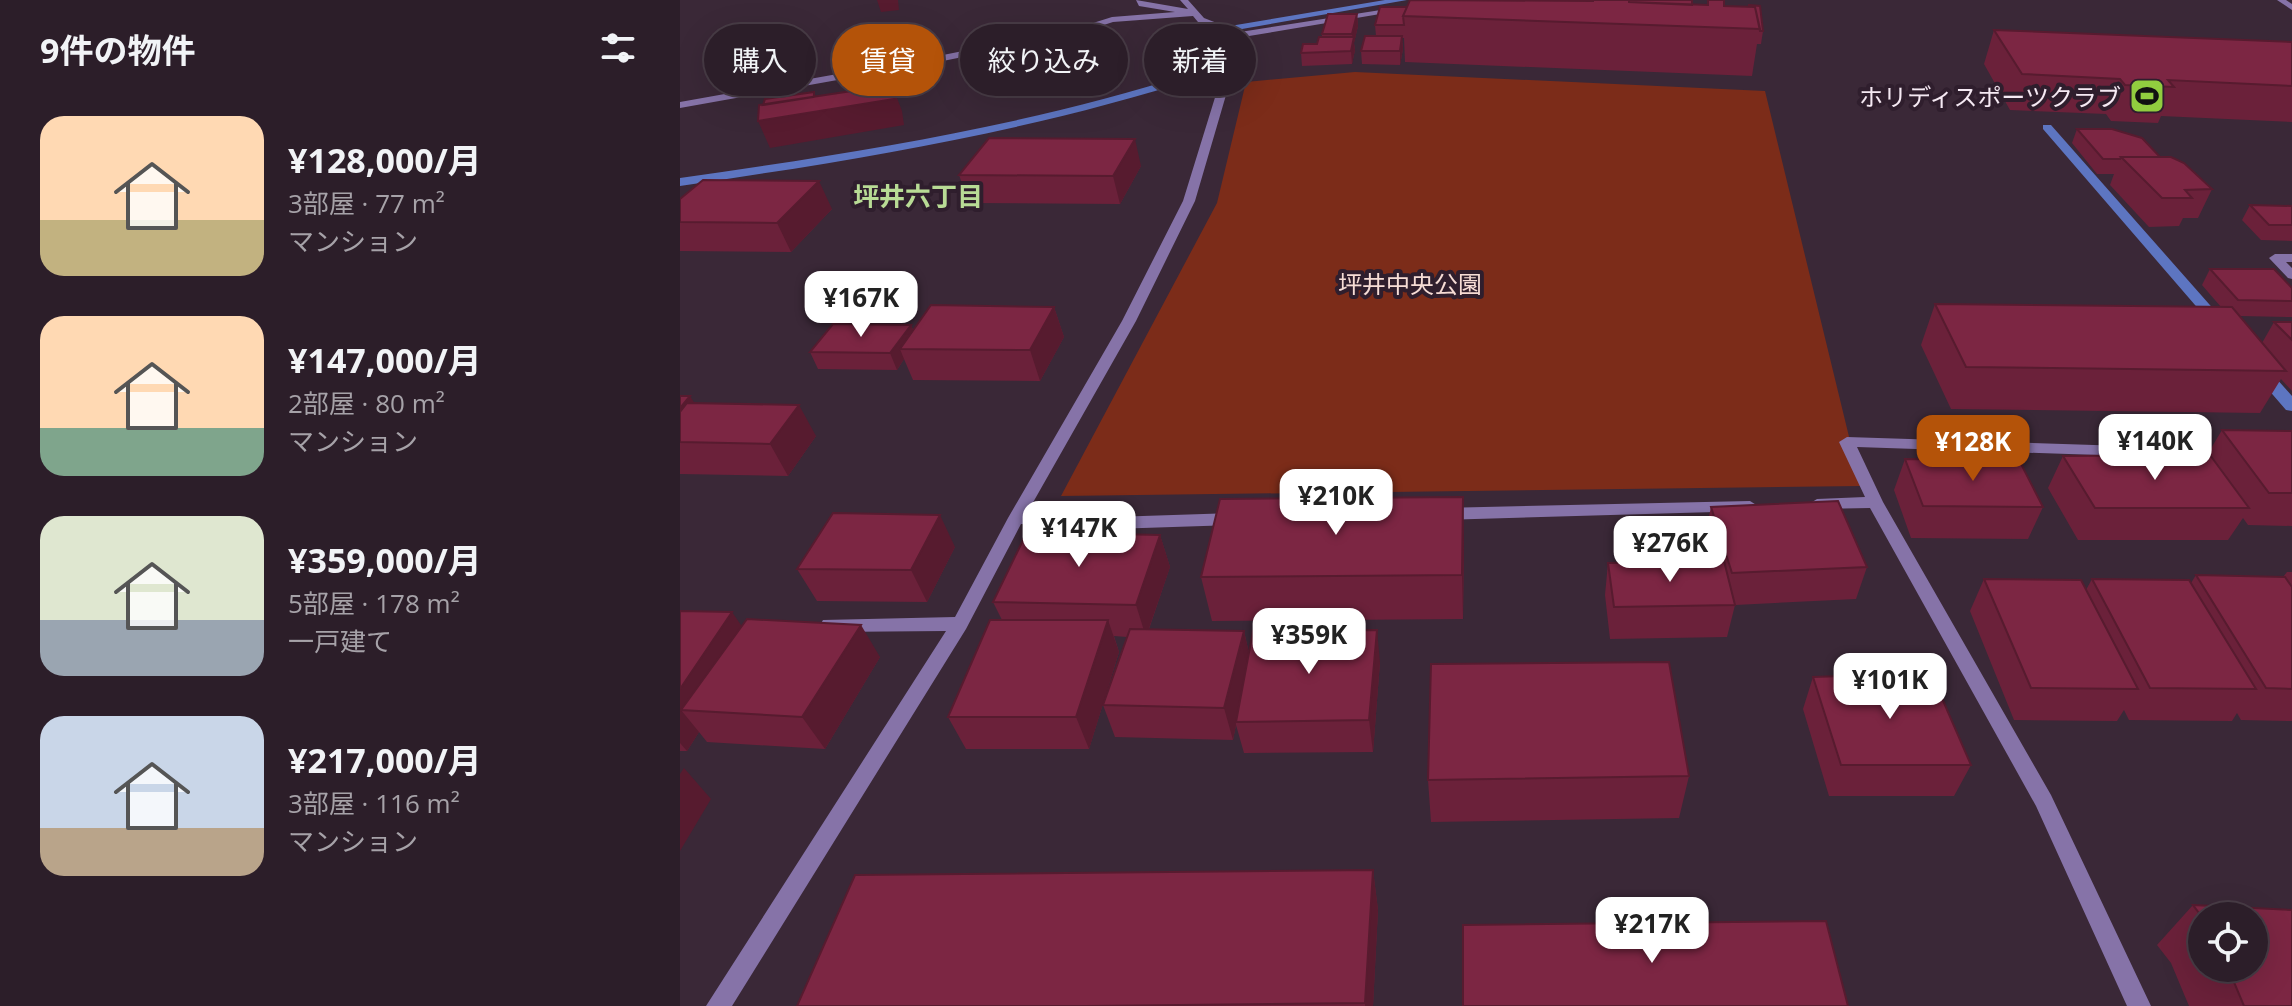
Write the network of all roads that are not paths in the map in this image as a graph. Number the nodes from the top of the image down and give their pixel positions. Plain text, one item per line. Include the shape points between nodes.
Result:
1 (1140, 0) edge
2 (1184, 0) edge
3 (2281, 0) edge
4 (2292, 8) edge
5 (1409, 9) edge
6 (1197, 16) junction
7 (1215, 24) edge
8 (1256, 32) edge
9 (1221, 96) edge
10 (680, 105) edge
11 (2292, 258) edge
12 (2292, 275) edge
13 (2156, 452) edge
14 (1875, 502) junction
15 (1795, 504) edge
16 (1763, 505) edge
17 (1430, 514) edge
18 (1016, 518) junction
19 (1255, 519) edge
20 (960, 624) junction
21 (804, 625) edge
22 (718, 1006) edge
23 (2139, 1006) edge

1 - 6 street
2 - 6 street
3 - 4 street
5 - 8 street
6 - 7 street
6 - 10 street via 1112,20 938,59
9 - 18 street via 1189,201 1129,321
11 - 12 street via 2275,258
13 - 14 street via 1847,442
14 - 15 street
14 - 23 street via 2044,801
16 - 17 street
18 - 19 street via 1112,523
18 - 20 street
20 - 21 street
20 - 22 street

